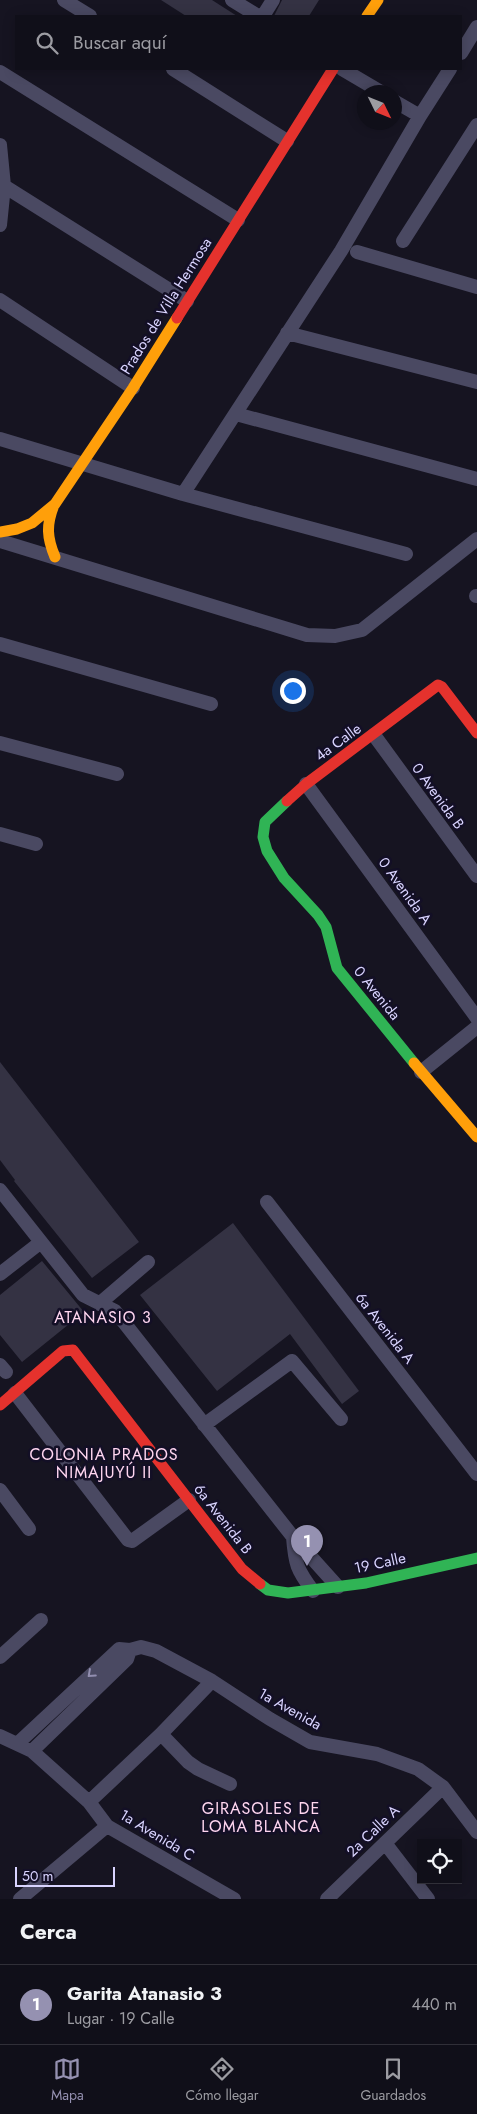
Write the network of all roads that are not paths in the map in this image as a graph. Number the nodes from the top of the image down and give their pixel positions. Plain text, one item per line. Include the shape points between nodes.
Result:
1 (64, 0) edge
2 (232, 0) edge
3 (273, 0) edge
4 (378, 0) edge
5 (88, 15) edge
6 (256, 15) edge
7 (264, 15) edge
8 (368, 15) edge
9 (477, 28) edge
10 (462, 50) edge
11 (175, 70) edge
12 (332, 70) edge
13 (344, 70) edge
14 (449, 70) edge
15 (0, 72) edge
16 (369, 85) edge
17 (402, 106) edge
18 (420, 116) junction
19 (477, 124) edge
20 (287, 141) junction
21 (0, 145) edge
22 (4, 186) junction
23 (238, 220) junction
24 (0, 225) edge
25 (403, 241) dead end
26 (357, 252) dead end
27 (477, 287) edge
28 (0, 300) edge
29 (187, 301) junction
30 (287, 333) junction
31 (477, 382) edge
32 (133, 388) junction
33 (236, 414) junction
34 (0, 439) edge
35 (83, 464) junction
36 (477, 478) edge
37 (182, 494) junction
38 (55, 504) junction
39 (0, 532) edge
40 (477, 539) edge
41 (0, 541) edge
42 (406, 554) dead end
43 (55, 557) junction
44 (0, 644) edge
45 (211, 704) dead end
46 (477, 733) edge
47 (374, 735) junction
48 (0, 743) edge
49 (117, 774) dead end
50 (306, 784) junction
51 (262, 831) joint
52 (0, 834) edge
53 (36, 844) dead end
54 (477, 876) edge
55 (477, 1018) edge
56 (477, 1027) edge
57 (421, 1072) junction
58 (477, 1137) edge
59 (0, 1190) edge
60 (267, 1202) dead end
61 (41, 1242) junction
62 (148, 1262) dead end
63 (0, 1274) edge
64 (99, 1304) junction
65 (15, 1393) junction
66 (0, 1405) edge
67 (341, 1419) dead end
68 (204, 1425) junction
69 (477, 1474) edge
70 (0, 1490) edge
71 (189, 1500) junction
72 (29, 1529) dead end
73 (293, 1537) junction
74 (477, 1558) edge
75 (338, 1587) junction
76 (313, 1591) junction
77 (288, 1594) joint
78 (42, 1620) dead end
79 (130, 1650) junction
80 (0, 1657) edge
81 (212, 1681) junction
82 (161, 1734) junction
83 (0, 1736) edge
84 (16, 1744) junction
85 (32, 1751) junction
86 (230, 1784) dead end
87 (442, 1787) junction
88 (89, 1802) junction
89 (107, 1826) junction
90 (477, 1832) edge
91 (384, 1843) junction
92 (27, 1897) edge
93 (234, 1899) edge
94 (327, 1899) edge
95 (428, 1899) edge

1 - 5 street
2 - 6 street
3 - 7 street
4 - 8 street
9 - 10 street
11 - 20 street
12 - 20 street, Prados de Villa Hermosa
13 - 16 street
14 - 18 street
15 - 23 street
17 - 18 street
18 - 30 street via 341,251
19 - 25 street
20 - 23 street, Prados de Villa Hermosa
21 - 22 street
22 - 24 street
22 - 29 street
23 - 29 street, Prados de Villa Hermosa
26 - 27 street
28 - 32 street
29 - 32 street, Prados de Villa Hermosa
30 - 31 street
30 - 33 street
32 - 35 street, Prados de Villa Hermosa
33 - 36 street
33 - 37 street
34 - 35 street
35 - 37 street
35 - 38 street, Prados de Villa Hermosa
37 - 42 street
38 - 39 street, Prados de Villa Hermosa via 32,523
38 - 43 street via 46,528 47,540
40 - 43 street via 362,630 335,636 306,635
41 - 43 street
44 - 45 street
46 - 47 street, 4a Calle via 438,685
47 - 50 street, 4a Calle
47 - 54 street, 0 Avenida B
48 - 49 street
50 - 51 street, 4a Calle via 265,822
50 - 55 street, 0 Avenida A
51 - 57 street, 0 Avenida via 267,856 326,928 337,968
52 - 53 street
56 - 57 street
57 - 58 street, 0 Avenida
59 - 61 street
60 - 69 street, 6a Avenida A
61 - 63 street
61 - 64 street via 83,1295
62 - 64 street
64 - 68 street via 115,1311
65 - 66 street
65 - 71 street via 128,1540 132,1541
65 - 71 street, 6a Avenida B via 63,1352 73,1350
67 - 68 street via 292,1361
68 - 73 street
70 - 72 street
71 - 77 street, 6a Avenida B via 242,1569 268,1590
73 - 75 street
73 - 76 street via 295,1561
74 - 75 street, 19 Calle
75 - 76 street, 19 Calle
76 - 77 street, 19 Calle
78 - 80 street
79 - 81 street, 1a Avenida via 141,1647 156,1651
79 -> 84 street via 119,1649
79 - 85 street via 127,1659
81 - 82 street
81 - 87 street, 1a Avenida via 310,1742 376,1754 418,1768
82 - 86 street via 188,1762
82 - 88 street
83 - 84 street, 1a Avenida C
84 - 85 street, 1a Avenida C
85 - 88 street, 1a Avenida C
87 - 90 street, 1a Avenida
87 - 91 street, 2a Calle A
88 - 89 street, 1a Avenida C
89 - 92 street
89 - 93 street, 1a Avenida C
91 - 94 street, 2a Calle A
91 - 95 street

